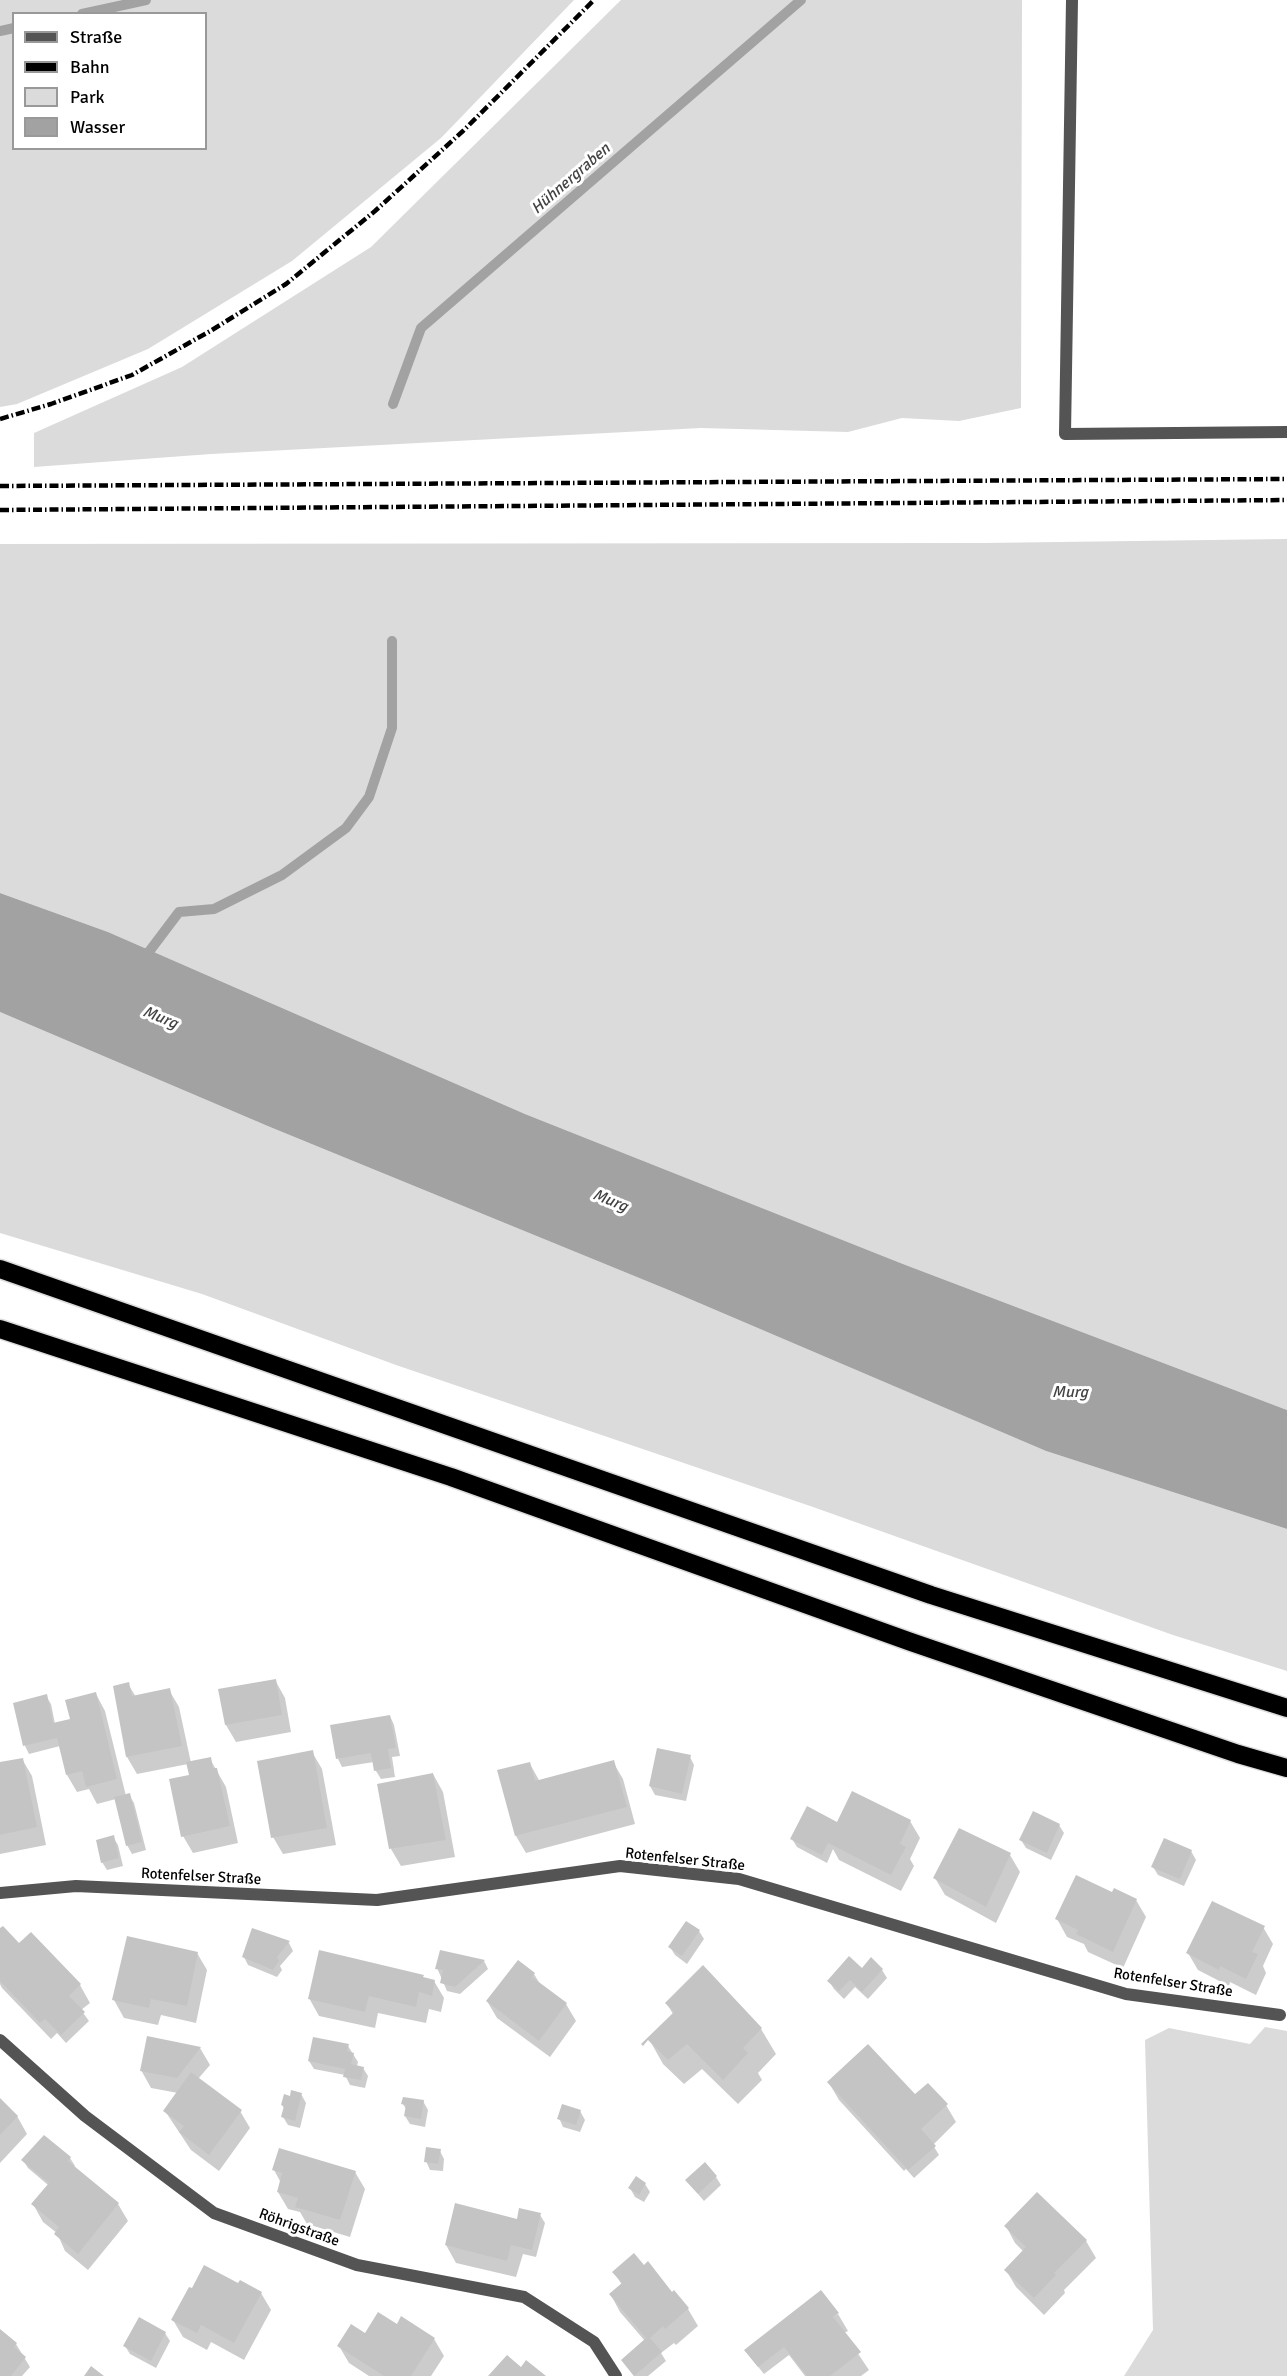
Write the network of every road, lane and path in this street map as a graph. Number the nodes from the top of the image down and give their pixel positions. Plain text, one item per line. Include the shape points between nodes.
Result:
1 (1072, 0) edge
2 (1287, 432) edge
3 (0, 1269) edge
4 (0, 1329) edge
5 (1287, 1708) edge
6 (1287, 1768) edge
7 (0, 1893) edge
8 (1280, 2015) dead end
9 (0, 2040) edge
10 (616, 2376) edge

1 - 2 street via 1065,434
3 - 5 highway via 931,1595
4 - 6 highway via 451,1477 911,1642
7 - 8 street, Rotenfelser Straße via 76,1886 377,1900 620,1866 739,1879 1126,1994
9 - 10 street, Röhrigstraße via 85,2116 214,2213 357,2265 524,2297 594,2342

